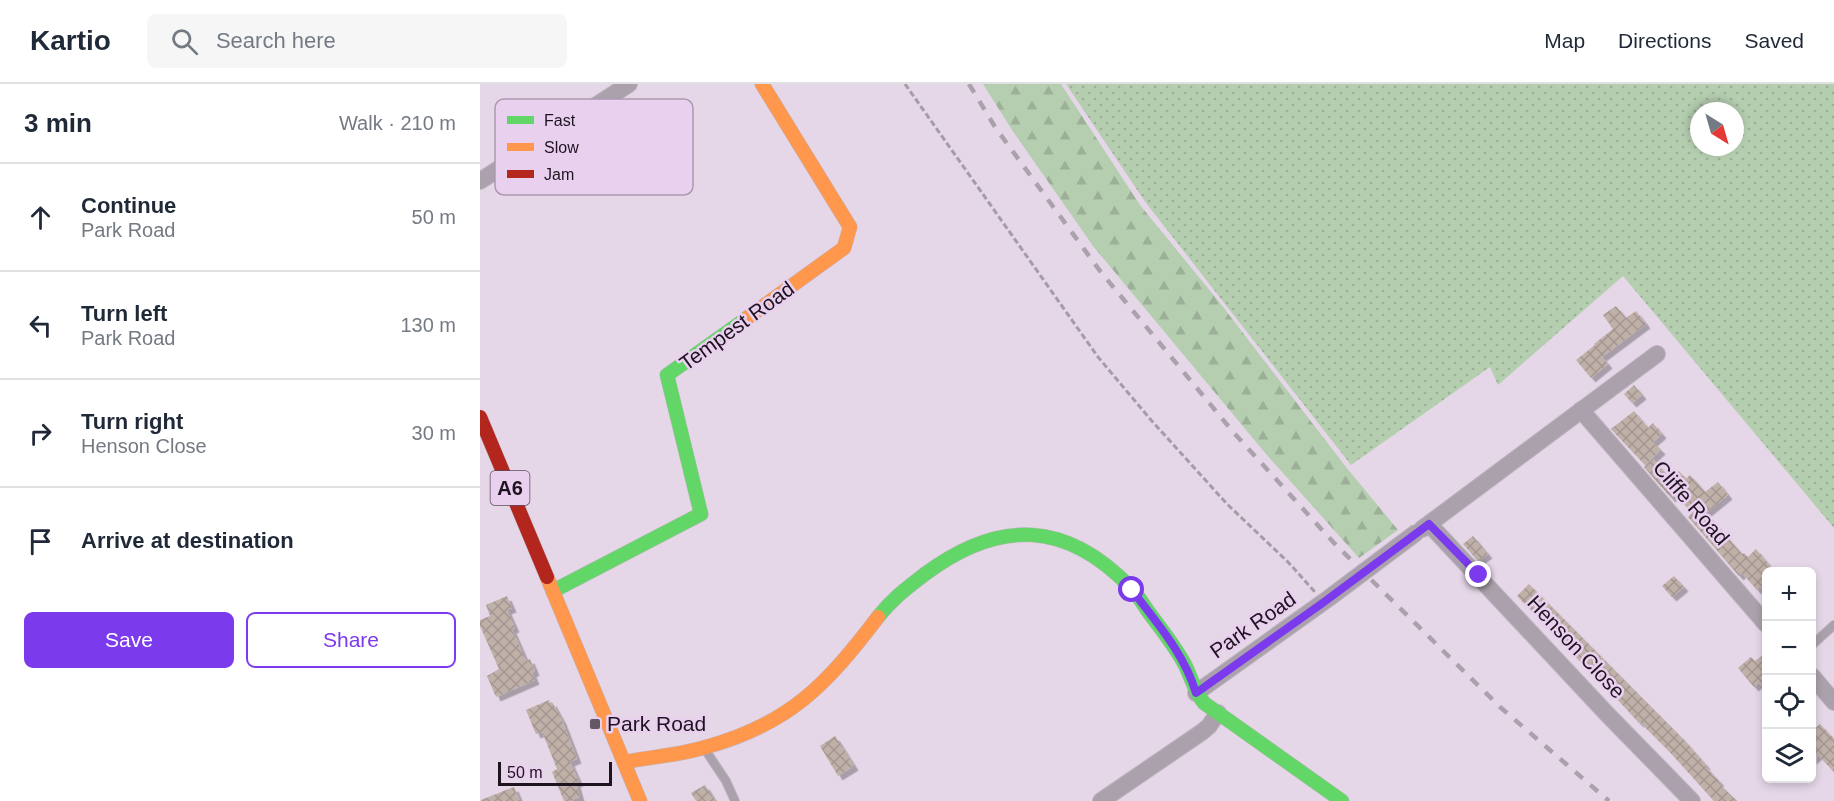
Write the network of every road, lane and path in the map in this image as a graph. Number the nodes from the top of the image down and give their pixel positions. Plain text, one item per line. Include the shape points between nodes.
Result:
1 (629, 84) edge
2 (762, 84) edge
3 (905, 84) edge
4 (606, 99) edge
5 (495, 171) edge
6 (480, 181) edge
7 (1656, 354) dead end
8 (1581, 410) junction
9 (480, 417) edge
10 (1423, 528) junction
11 (553, 591) junction
12 (1326, 600) junction
13 (1764, 621) edge
14 (1834, 625) edge
15 (1816, 641) edge
16 (1816, 681) edge
17 (1196, 693) junction
18 (1834, 702) edge
19 (1218, 712) junction
20 (704, 748) junction
21 (624, 762) junction
22 (640, 801) edge
23 (735, 801) edge
24 (1101, 801) edge
25 (1342, 801) edge
26 (1692, 801) edge

1 - 4 street
2 - 11 main road, Tempest Road via 850,227 844,248 668,375 701,514
3 - 12 path via 1098,357 1219,495
5 - 6 street
7 - 8 street, Park Road
8 - 10 street, Park Road
8 - 13 street, Cliffe Road
9 - 11 main road, A6
10 - 12 street, Park Road, bridge
10 - 26 street, Henson Close via 1479,575
11 - 21 main road, A6
12 - 17 street, Park Road
14 - 15 lane
16 - 18 street
17 - 19 main road
17 - 20 main road, Park Road via 1178,652 1132,590 1098,559 1049,536 1018,534 986,540 939,564 891,600 847,658 813,693 782,716 745,735
19 - 24 street via 1202,732
19 - 25 main road
20 - 21 main road, Park Road
20 - 23 lane
21 - 22 main road, A6

